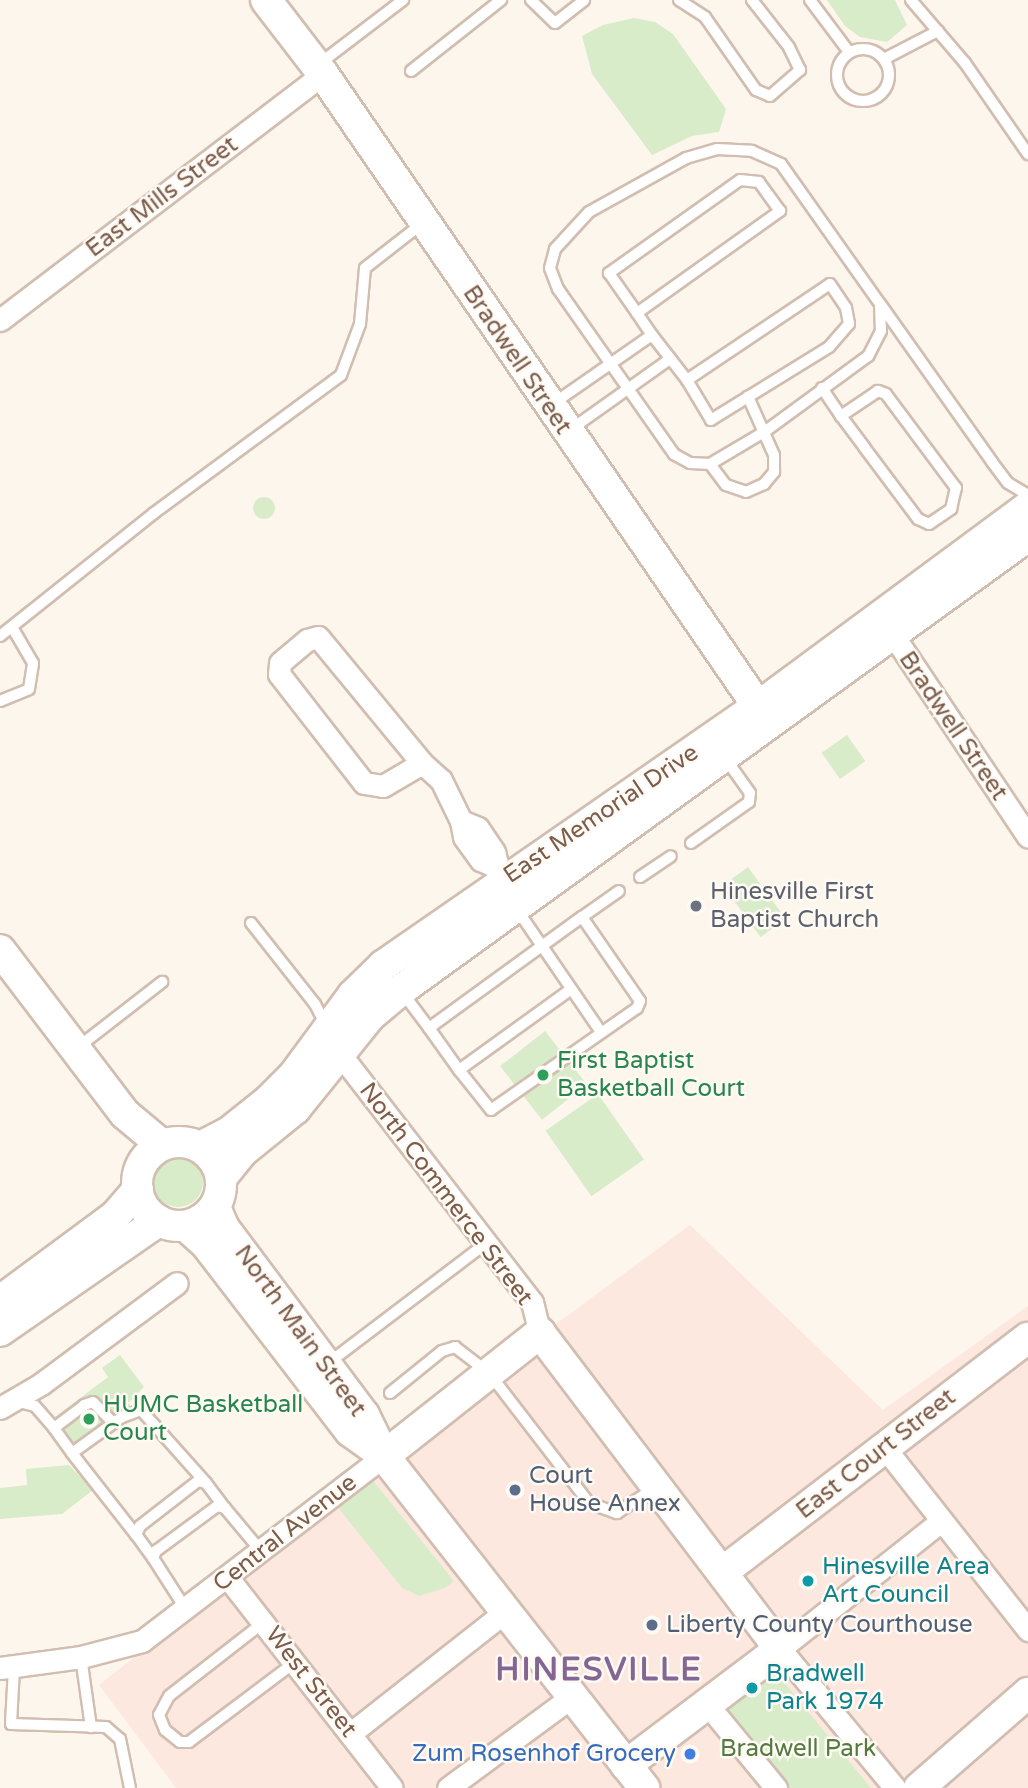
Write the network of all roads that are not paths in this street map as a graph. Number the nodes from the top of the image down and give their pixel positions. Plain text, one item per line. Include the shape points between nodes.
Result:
1 (266, 0) edge
2 (403, 0) edge
3 (501, 0) edge
4 (531, 0) edge
5 (584, 0) edge
6 (680, 0) edge
7 (752, 0) edge
8 (810, 0) edge
9 (911, 0) edge
10 (938, 31) junction
11 (849, 52) junction
12 (884, 59) junction
13 (320, 70) junction
14 (411, 71) dead end
15 (1028, 154) edge
16 (424, 222) junction
17 (880, 304) junction
18 (637, 313) junction
19 (0, 320) edge
20 (652, 335) junction
21 (670, 359) junction
22 (612, 363) junction
23 (687, 380) junction
24 (629, 387) junction
25 (822, 388) junction
26 (748, 397) junction
27 (549, 407) junction
28 (841, 416) junction
29 (764, 432) junction
30 (566, 433) junction
31 (710, 464) junction
32 (1028, 495) edge
33 (1028, 507) edge
34 (1028, 536) edge
35 (885, 624) junction
36 (12, 627) junction
37 (0, 636) edge
38 (0, 701) edge
39 (762, 712) junction
40 (723, 756) junction
41 (422, 763) junction
42 (1028, 836) edge
43 (691, 843) dead end
44 (671, 856) dead end
45 (499, 873) junction
46 (640, 877) dead end
47 (619, 891) dead end
48 (515, 907) junction
49 (583, 917) junction
50 (251, 923) dead end
51 (539, 948) junction
52 (0, 950) edge
53 (162, 982) dead end
54 (401, 990) junction
55 (570, 990) junction
56 (429, 1028) junction
57 (601, 1032) junction
58 (334, 1042) junction
59 (75, 1050) junction
60 (459, 1070) junction
61 (200, 1147) junction
62 (153, 1152) junction
63 (221, 1178) junction
64 (138, 1190) junction
65 (215, 1207) junction
66 (172, 1223) junction
67 (485, 1244) junction
68 (177, 1283) dead end
69 (0, 1301) edge
70 (0, 1331) edge
71 (541, 1333) junction
72 (1028, 1338) edge
73 (316, 1371) junction
74 (489, 1373) junction
75 (390, 1393) dead end
76 (5, 1406) edge
77 (113, 1423) junction
78 (54, 1428) junction
79 (884, 1447) junction
80 (72, 1452) junction
81 (384, 1455) junction
82 (206, 1483) junction
83 (658, 1486) junction
84 (225, 1508) junction
85 (941, 1521) junction
86 (136, 1535) junction
87 (261, 1552) junction
88 (153, 1558) junction
89 (724, 1571) junction
90 (228, 1578) junction
91 (187, 1611) junction
92 (506, 1611) junction
93 (264, 1622) junction
94 (1028, 1630) edge
95 (779, 1649) junction
96 (81, 1657) junction
97 (295, 1662) junction
98 (7, 1668) edge
99 (1028, 1693) edge
100 (573, 1696) junction
101 (707, 1704) junction
102 (5, 1724) edge
103 (91, 1727) junction
104 (351, 1733) junction
105 (635, 1776) edge
106 (130, 1788) edge
107 (392, 1788) edge
108 (448, 1788) edge
109 (776, 1788) edge
110 (895, 1788) edge
111 (919, 1788) edge

1 - 13 main road, Bradwell Street
2 - 13 lane
3 - 14 lane
4 - 5 lane via 555,23
6 - 7 lane via 705,17 756,90 769,96 800,70 789,47
8 - 11 lane
9 - 10 lane
10 - 12 lane
10 - 15 lane
11 - 12 lane via 862,48
11 - 12 lane via 839,62 836,76 841,89 858,101 878,96 885,88 889,79
13 - 16 main road, Bradwell Street
13 - 19 street, East Mills Street
16 - 27 main road, Bradwell Street
16 - 36 lane via 365,268 360,324 341,375 154,513
17 - 22 lane via 781,164 752,151 717,149 686,158 589,212 555,249 550,268 558,289
17 - 25 lane via 881,331 868,356
17 - 32 lane via 992,463 1008,483
18 - 18 lane via 609,273 740,180 759,182 780,211
18 - 20 lane
20 - 21 lane
20 - 22 lane
21 - 23 lane
21 - 24 lane
22 - 24 lane
22 - 27 lane
23 - 26 lane via 712,420
23 - 26 lane via 830,284 846,308 849,324 830,347
24 - 30 lane
24 - 31 lane via 674,454 690,463
25 - 28 lane
25 - 29 lane
26 - 29 lane
27 - 30 main road, Bradwell Street
28 - 28 lane via 918,519 929,524 951,509 957,488 886,394 878,391
29 - 31 lane
29 - 31 lane via 774,455 774,472 764,484 746,492 726,485
30 - 39 main road, Bradwell Street
33 - 35 main road, East Memorial Drive
34 - 35 main road, East Memorial Drive
35 - 39 main road, East Memorial Drive
35 - 42 street, Bradwell Street
36 - 37 lane
36 - 38 lane via 33,663 29,689
39 - 40 main road, East Memorial Drive
39 - 45 main road, East Memorial Drive
40 - 43 lane via 750,793 749,802
40 - 48 main road, East Memorial Drive
41 - 41 street via 383,786 364,783 279,674 280,663 318,636
41 - 45 street via 441,780 461,821 478,828 494,852
44 - 46 lane
45 - 48 lane
45 - 58 main road, East Memorial Drive via 353,995
47 - 49 lane
48 - 51 lane
48 - 54 main road, East Memorial Drive
49 - 51 lane
49 - 57 lane via 640,1001
50 - 58 lane via 315,1004
51 - 55 lane
51 - 56 lane
52 - 59 main road
53 - 59 lane
54 - 56 lane
54 - 58 main road, East Memorial Drive
55 - 57 lane
55 - 60 lane
56 - 60 lane
57 - 60 lane via 491,1110
58 - 61 main road, East Memorial Drive via 228,1133
58 - 63 main road, East Memorial Drive via 295,1109 243,1151
58 - 67 street, North Commerce Street
59 - 62 main road
61 - 62 main road via 183,1142
61 - 63 main road via 211,1156
62 - 64 main road
63 - 65 main road
64 - 66 main road via 142,1204
64 - 69 main road via 115,1216
65 - 66 main road
65 - 73 main road, North Main Street via 223,1228
66 - 70 main road
66 - 73 main road, North Main Street via 206,1244
67 - 71 street, North Commerce Street via 532,1302
67 - 73 lane
68 - 76 street
71 - 74 main road, Central Avenue
71 - 83 main road, North Commerce Street
72 - 79 main road, East Court Street
73 - 81 main road, North Main Street via 350,1431
74 - 75 lane via 449,1347
74 - 81 main road, Central Avenue
74 - 83 lane via 589,1503 617,1513
76 - 78 lane via 28,1402
77 - 78 lane via 93,1402
77 - 80 lane
77 - 82 lane via 141,1410
78 - 80 lane
79 - 85 street
79 - 89 main road, East Court Street
80 - 86 lane
81 - 87 street, Central Avenue
81 - 92 main road, North Main Street
82 - 84 lane
82 - 86 lane via 198,1481 140,1526
83 - 89 main road, North Commerce Street
84 - 87 lane
84 - 88 lane via 217,1506 156,1551
85 - 94 street
85 - 95 street
86 - 88 lane
87 - 90 street, Central Avenue
88 - 91 lane
89 - 95 main road, North Commerce Street
90 - 91 street, Central Avenue
90 - 93 street, West Street
91 - 96 street, Central Avenue via 142,1641
92 - 100 main road, North Main Street
92 - 104 street
93 - 97 street, West Street
93 - 97 lane via 169,1696 159,1715 165,1730 180,1742 189,1742
95 - 101 main road
95 - 110 street
96 - 98 street, Central Avenue
96 - 103 lane
97 - 104 street, West Street
98 - 102 lane
99 - 111 main road
100 - 105 main road, North Main Street
100 - 108 street
101 - 105 main road
101 - 109 street
102 - 103 lane
103 - 106 lane via 106,1727 120,1739
104 - 107 street, West Street

